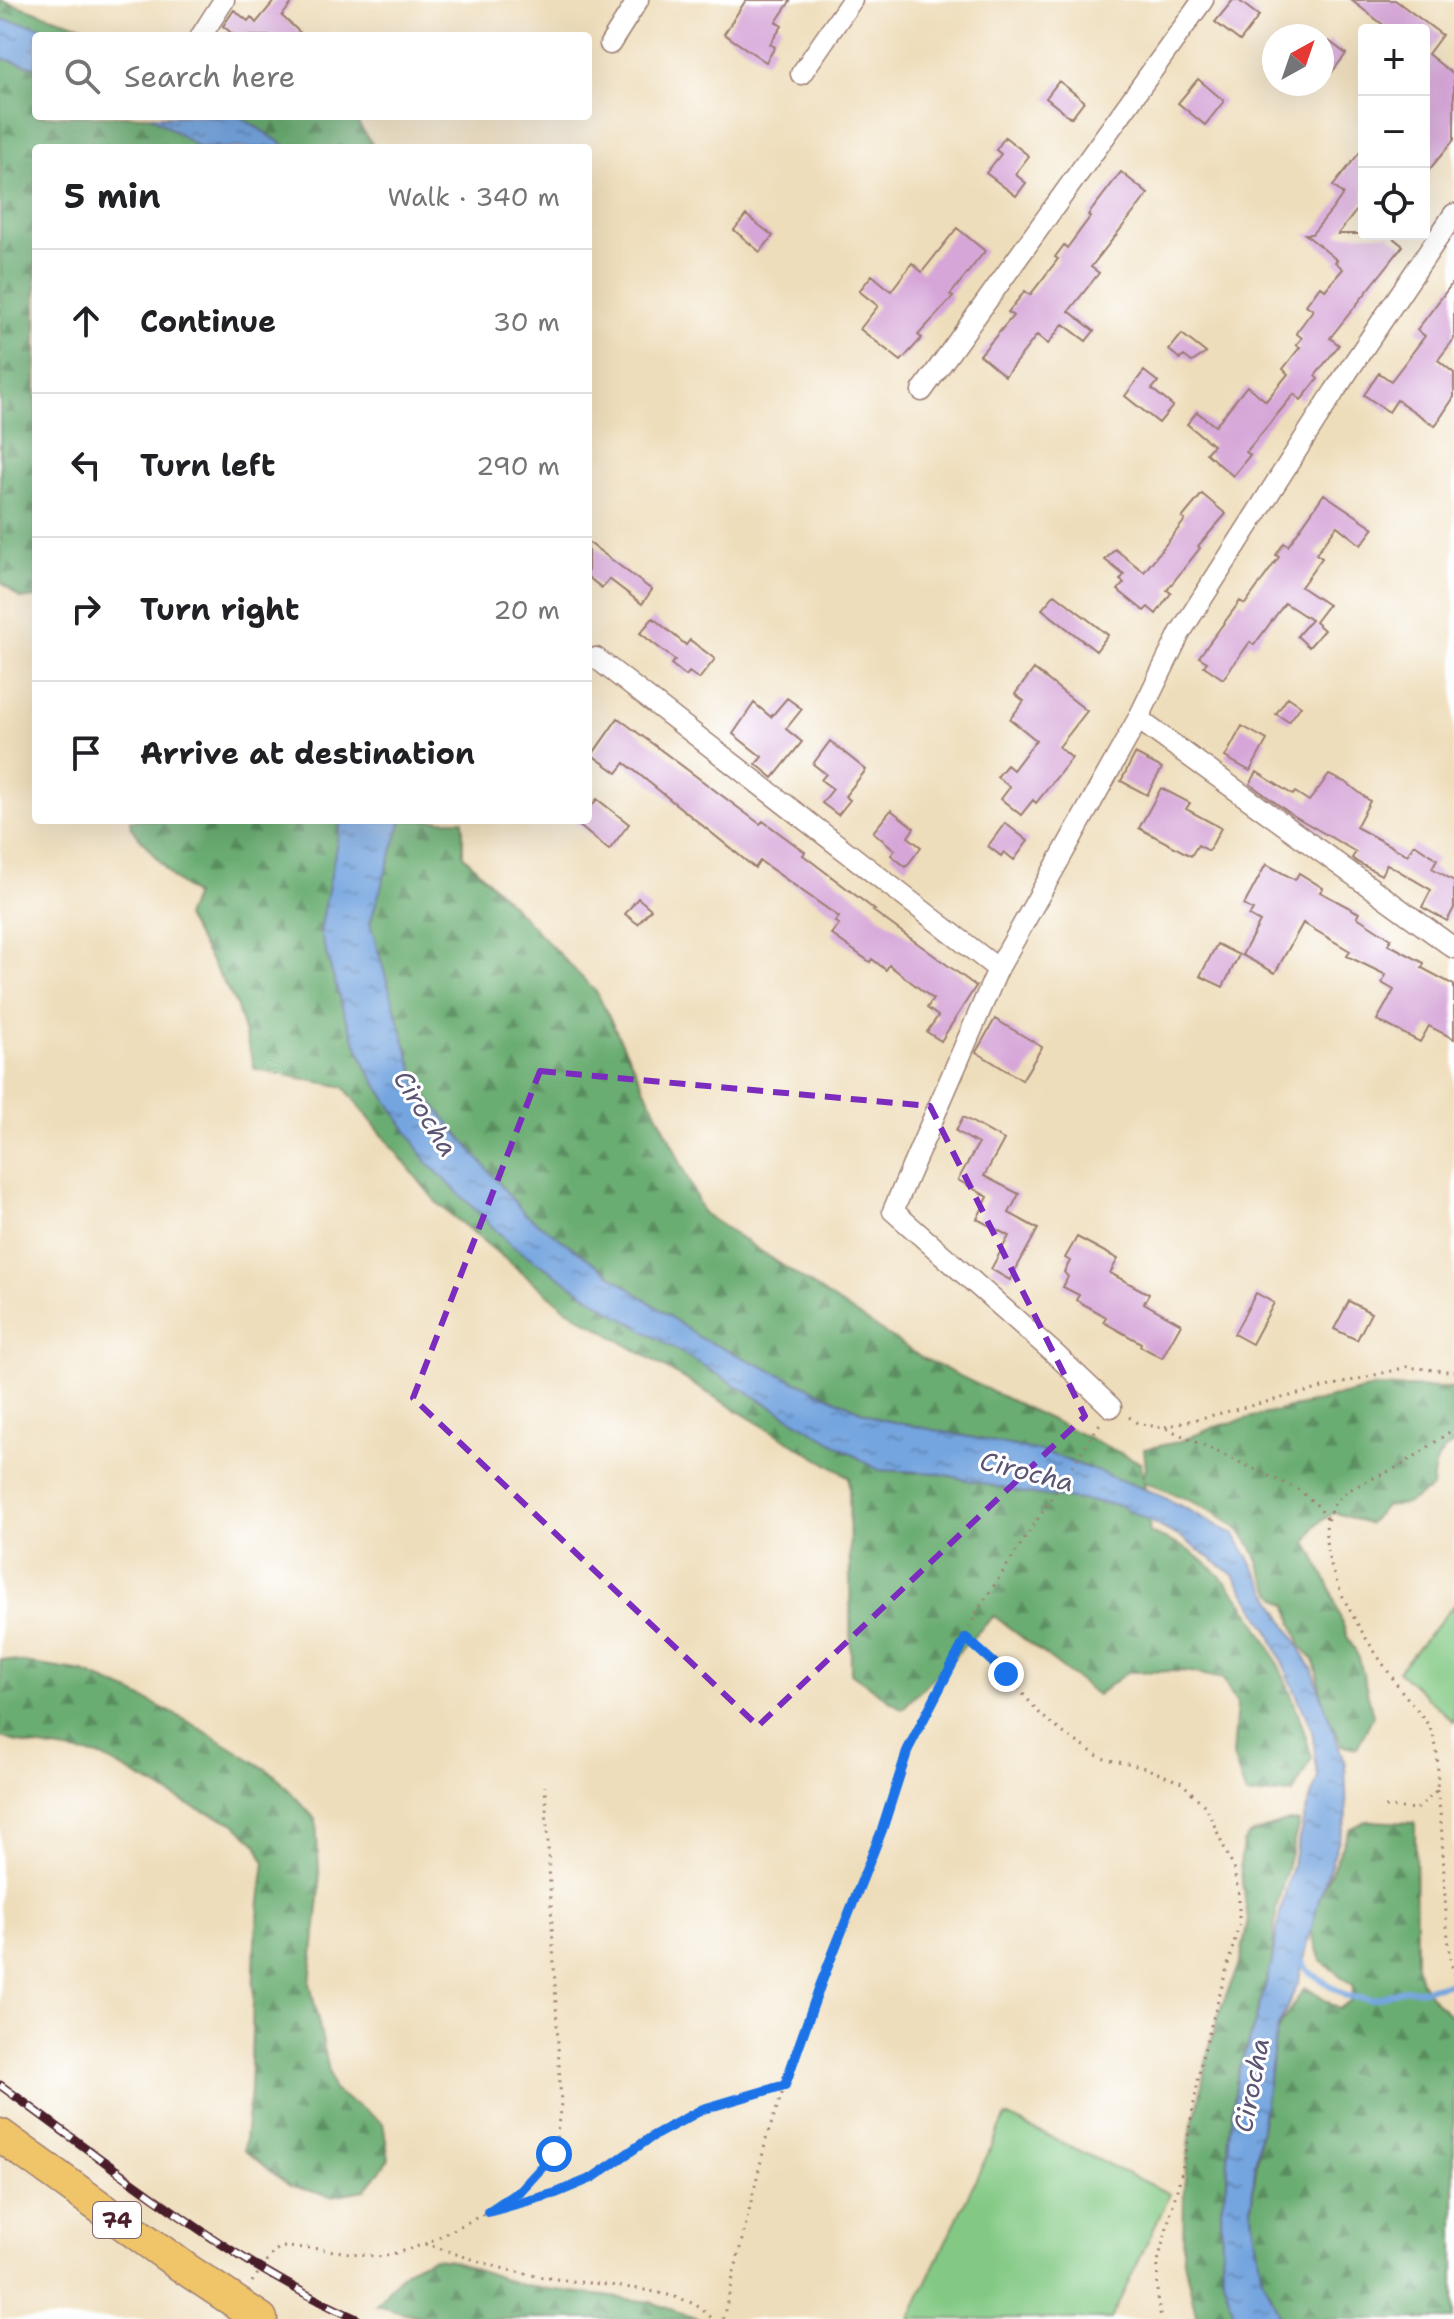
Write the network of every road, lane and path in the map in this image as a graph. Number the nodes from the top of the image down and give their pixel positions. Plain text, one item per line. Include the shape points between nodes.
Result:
1 (224, 0) edge
2 (638, 0) edge
3 (852, 0) edge
4 (1203, 0) edge
5 (204, 32) edge
6 (610, 44) dead end
7 (801, 74) dead end
8 (1454, 214) edge
9 (922, 391) dead end
10 (596, 658) dead end
11 (1138, 719) junction
12 (1454, 948) edge
13 (998, 969) junction
14 (1454, 1372) edge
15 (1111, 1407) joint
16 (1097, 1428) dead end
17 (1161, 1428) junction
18 (1454, 1429) edge
19 (1328, 1520) junction
20 (966, 1638) junction
21 (545, 1786) dead end
22 (1437, 1790) junction
23 (1385, 1807) dead end
24 (1454, 1975) edge
25 (785, 2085) junction
26 (0, 2135) edge
27 (488, 2212) junction
28 (425, 2244) junction
29 (248, 2311) edge
30 (713, 2319) edge
31 (723, 2319) edge
32 (1161, 2319) edge

1 - 5 street
2 - 6 street
3 - 7 street
4 - 9 street
8 - 11 street via 1180,633
10 - 13 street
11 - 12 street
11 - 13 street
13 - 15 street via 893,1211
14 - 17 path via 1407,1367
15 - 17 path via 1137,1423
16 - 20 path via 978,1610
17 - 19 path via 1299,1490
18 - 19 path via 1403,1464 1349,1491 1335,1502
19 - 22 path via 1327,1559 1338,1588 1432,1733
20 - 25 path via 908,1749
20 - 32 path via 1062,1732 1101,1758 1182,1783 1206,1807 1233,1867 1239,1925 1202,2058 1182,2171 1158,2261
21 - 27 path via 561,2104 558,2138 543,2168
22 - 23 path via 1417,1809
22 - 24 path via 1443,1826 1444,1918
25 - 27 path via 703,2109 592,2178
25 - 31 path via 767,2136
26 - 29 main road, 74
27 - 28 path
28 - 29 path via 383,2257 280,2247 272,2254
28 - 30 path via 544,2278 658,2294 695,2305

